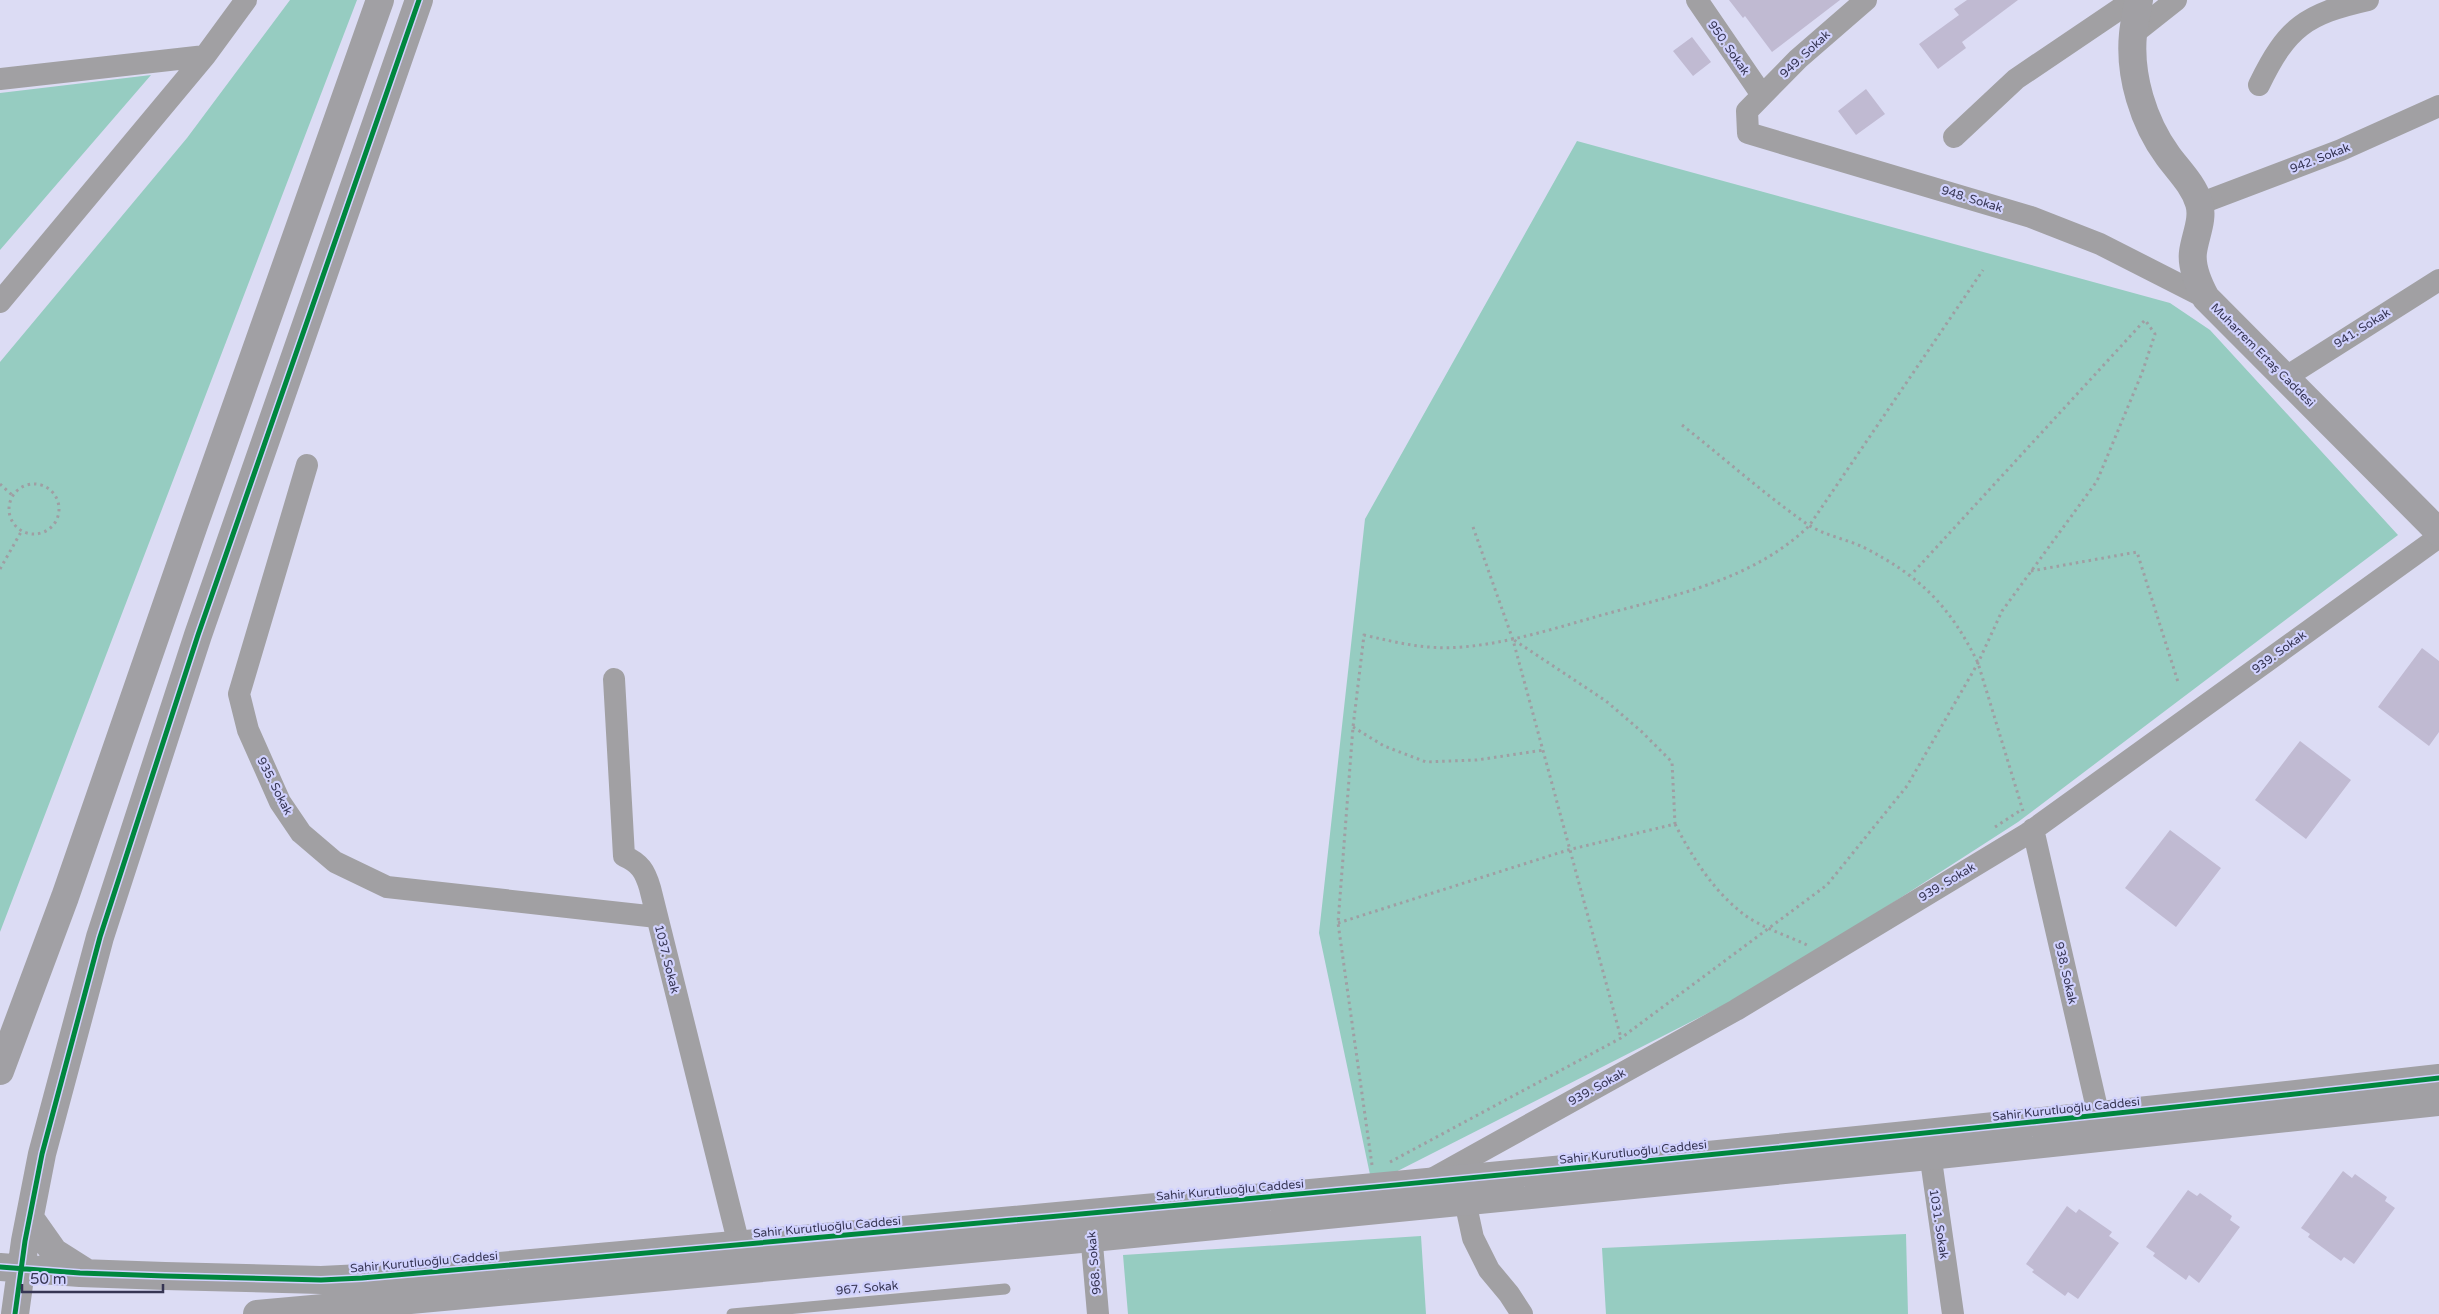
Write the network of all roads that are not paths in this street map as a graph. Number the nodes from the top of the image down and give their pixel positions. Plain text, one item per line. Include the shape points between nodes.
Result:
1 (246, 0) edge
2 (380, 0) edge
3 (419, 0) edge
4 (1697, 0) edge
5 (1866, 0) edge
6 (2133, 0) edge
7 (2139, 0) edge
8 (2176, 0) edge
9 (2368, 0) edge
10 (2133, 34) junction
11 (205, 56) junction
12 (0, 80) edge
13 (2259, 85) dead end
14 (1762, 95) junction
15 (2439, 106) edge
16 (1747, 111) joint
17 (1954, 137) dead end
18 (2199, 204) junction
19 (2439, 280) edge
20 (2206, 298) junction
21 (0, 302) edge
22 (2286, 377) junction
23 (307, 465) dead end
24 (2439, 532) edge
25 (2439, 537) edge
26 (614, 679) dead end
27 (2027, 824) junction
28 (657, 917) junction
29 (0, 1071) edge
30 (2439, 1078) edge
31 (2439, 1102) edge
32 (2099, 1117) junction
33 (1929, 1145) junction
34 (1425, 1182) junction
35 (1465, 1201) junction
36 (30, 1218) junction
37 (1090, 1225) junction
38 (739, 1245) junction
39 (11, 1267) edge
40 (87, 1274) junction
41 (1005, 1289) dead end
42 (14, 1314) edge
43 (259, 1314) edge
44 (732, 1314) edge
45 (1098, 1314) edge
46 (1522, 1314) edge
47 (1953, 1314) edge

1 - 11 street
2 - 29 street via 65,897
3 - 36 street via 198,636 100,937 42,1154
4 - 14 street, 950. Sokak
5 - 14 street, 949. Sokak
6 - 17 street via 2016,79
7 - 10 street, Muharrem Ertaş Caddesi
8 - 10 street
9 - 13 street via 2311,18 2285,38
10 - 18 street, Muharrem Ertaş Caddesi via 2137,86 2151,128 2187,179
11 - 12 street
11 - 21 street
14 - 16 street, 949. Sokak
15 - 18 street, 942. Sokak via 2341,150
16 - 20 street, 948. Sokak via 1748,133 2031,218 2100,244
18 - 20 street, Muharrem Ertaş Caddesi via 2199,229 2193,253 2198,282
19 - 22 street, 941. Sokak
20 - 22 street, Muharrem Ertaş Caddesi
22 - 24 street, Muharrem Ertaş Caddesi
23 - 28 street, 935. Sokak via 239,694 248,730 280,802 301,833 335,862 387,887
25 - 27 street, 939. Sokak
26 - 28 street, 1037. Sokak via 624,856 637,862 645,872
27 - 32 street, 938. Sokak
27 - 34 street, 939. Sokak via 1736,1010
28 - 38 street, 1037. Sokak
30 - 32 street, Sahir Kurutluoğlu Caddesi
31 - 33 street, Sahir Kurutluoğlu Caddesi
32 - 33 street, Sahir Kurutluoğlu Caddesi
33 - 34 street, Sahir Kurutluoğlu Caddesi
33 - 35 street, Sahir Kurutluoğlu Caddesi
33 - 47 street, 1031. Sokak
34 - 37 street, Sahir Kurutluoğlu Caddesi
35 - 37 street, Sahir Kurutluoğlu Caddesi
35 - 46 street via 1473,1238 1489,1270
36 - 39 street
36 - 40 street via 54,1252
37 - 38 street, Sahir Kurutluoğlu Caddesi
37 - 43 street, Sahir Kurutluoğlu Caddesi
37 - 45 street, 968. Sokak
38 - 40 street, Sahir Kurutluoğlu Caddesi via 362,1278 311,1280
39 - 40 street, Sahir Kurutluoğlu Caddesi
39 - 42 street
41 - 44 lane, 967. Sokak

